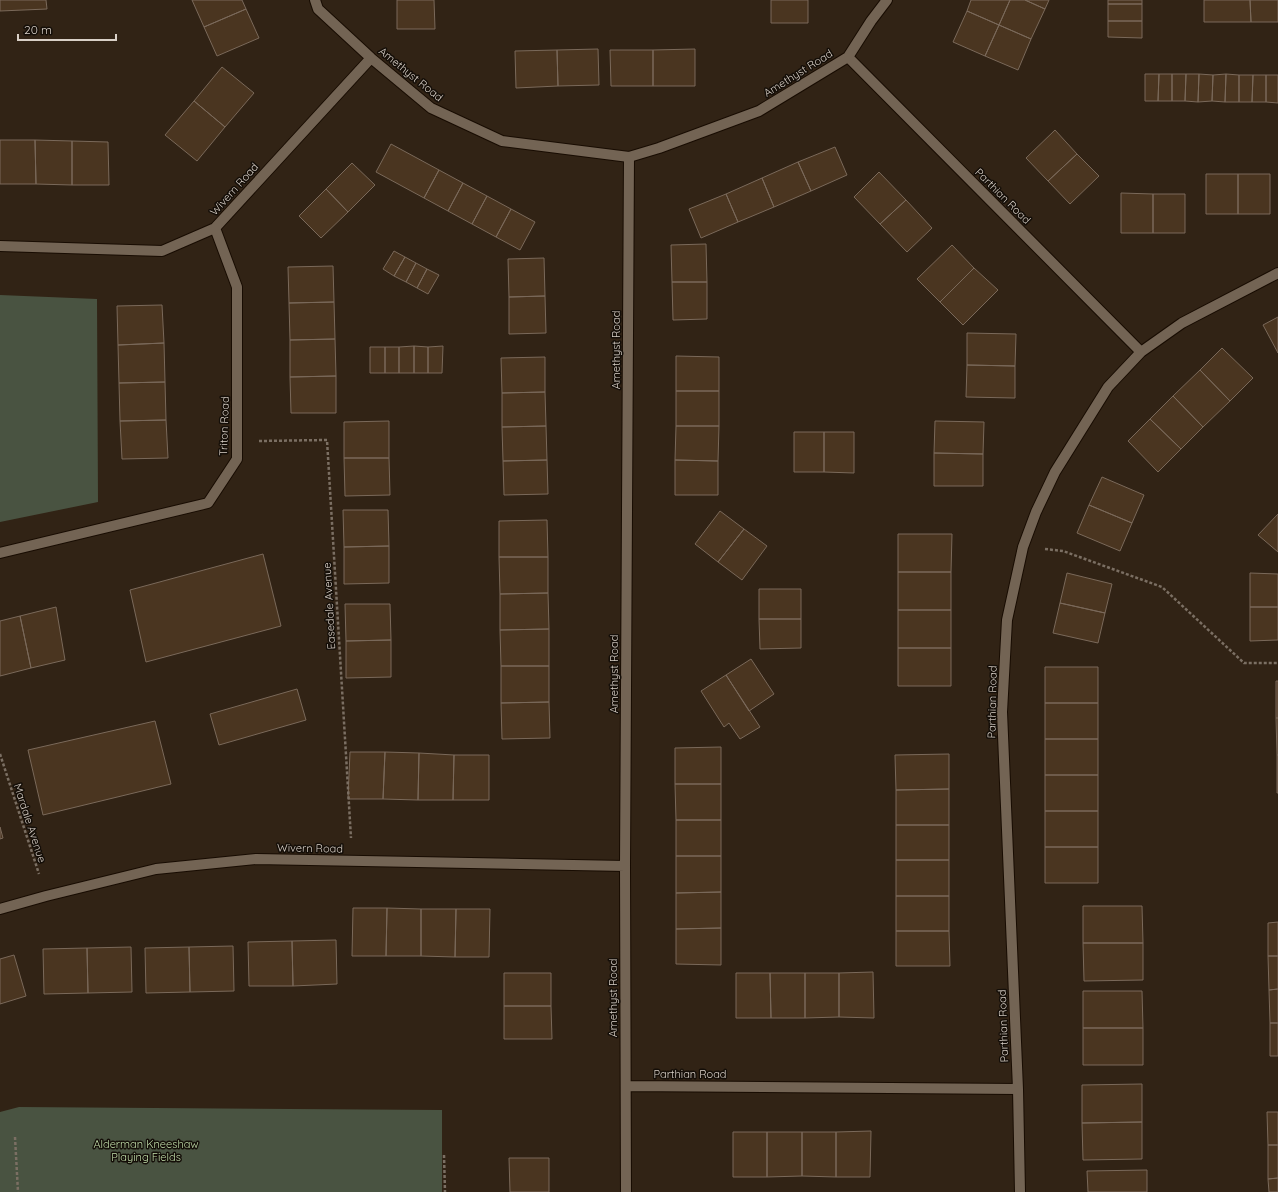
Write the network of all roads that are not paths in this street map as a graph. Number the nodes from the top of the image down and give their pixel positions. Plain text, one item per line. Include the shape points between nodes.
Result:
1 (315, 0) edge
2 (887, 0) edge
3 (848, 57) junction
4 (371, 58) junction
5 (629, 157) junction
6 (215, 228) junction
7 (0, 246) edge
8 (1278, 273) edge
9 (1142, 352) junction
10 (0, 553) edge
11 (625, 866) junction
12 (0, 909) edge
13 (626, 1086) junction
14 (1018, 1089) junction
15 (626, 1192) edge
16 (1020, 1192) edge

1 - 4 street, Amethyst Road via 318,9
2 - 3 street, Amethyst Road
3 - 5 street, Amethyst Road via 759,112
3 - 9 street, Parthian Road
4 - 5 street, Amethyst Road via 431,108 502,141
4 - 6 street, Wivern Road
5 - 11 street, Amethyst Road
6 - 7 street, Wivern Road via 162,252
6 - 10 street, Triton Road via 237,287 237,459 208,504
8 - 9 street, Parthian Road via 1182,323
9 - 14 street, Parthian Road via 1108,387 1055,472 1023,547 1007,620 1002,712
11 - 12 street, Wivern Road via 256,858 156,869
11 - 13 street, Amethyst Road
13 - 14 street, Parthian Road
13 - 15 street, Amethyst Road
14 - 16 street, Parthian Road

